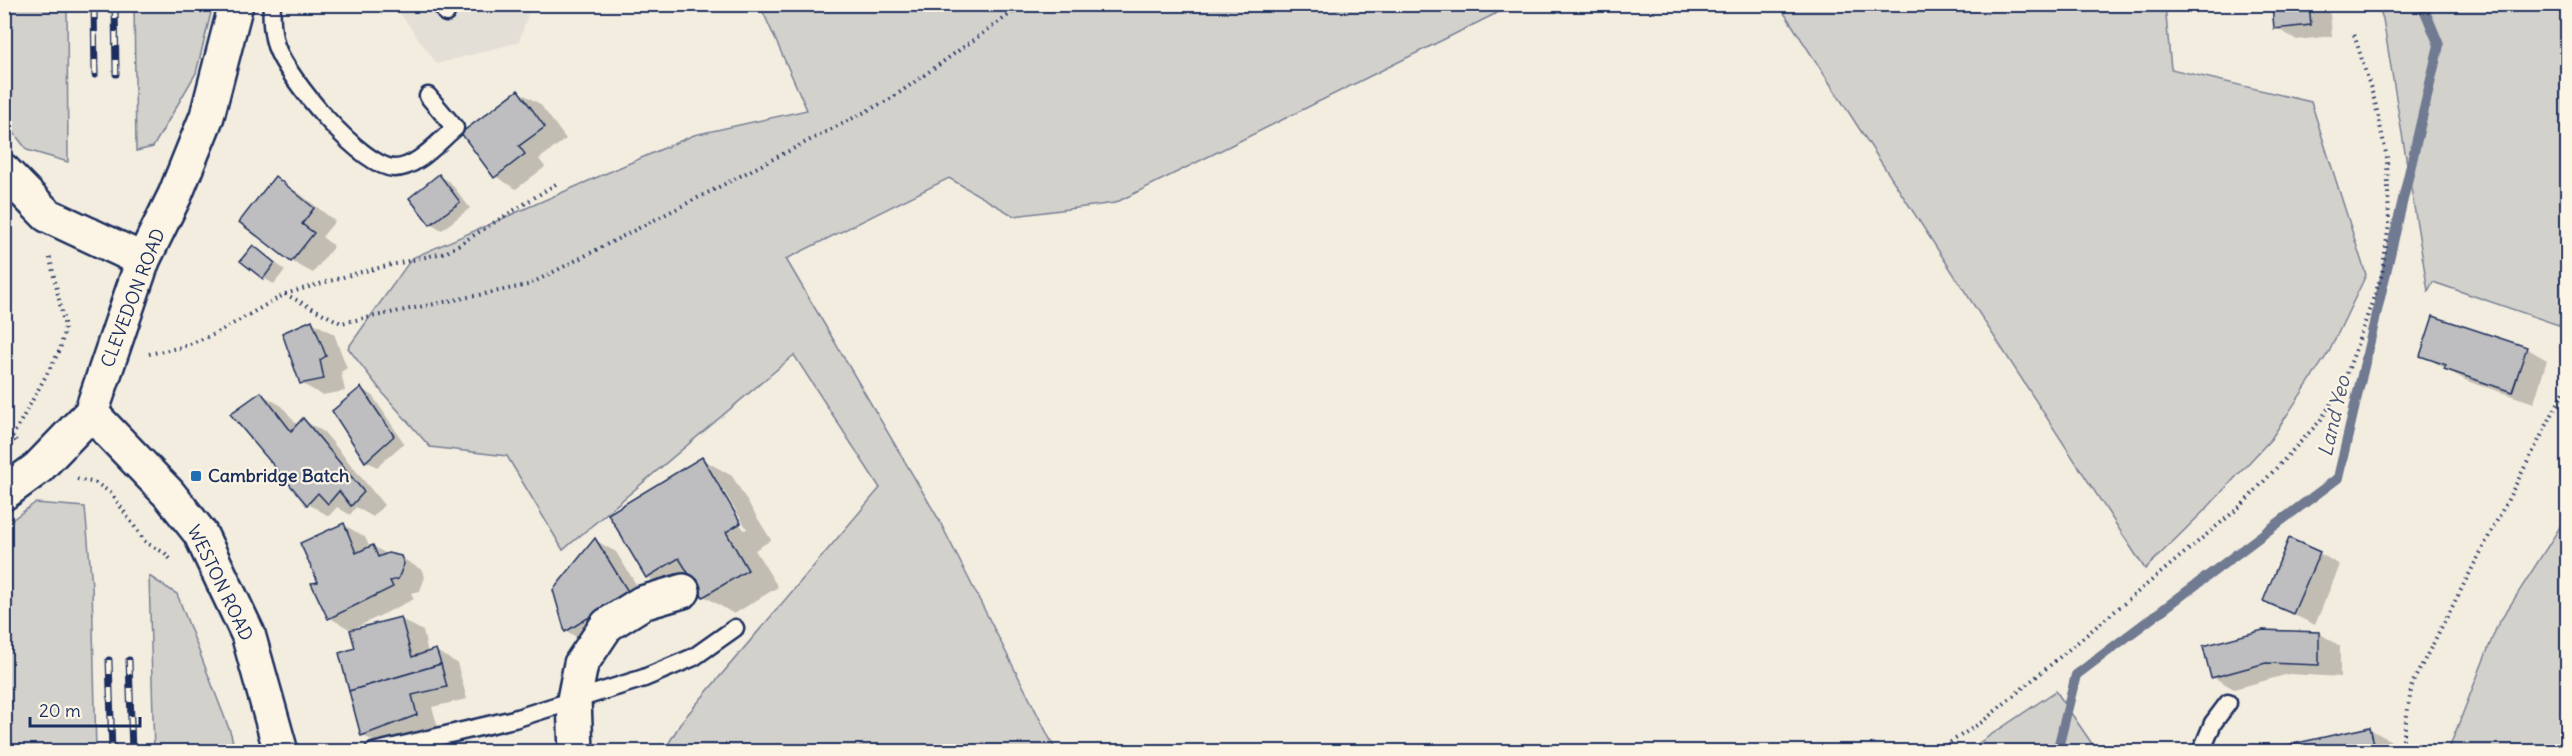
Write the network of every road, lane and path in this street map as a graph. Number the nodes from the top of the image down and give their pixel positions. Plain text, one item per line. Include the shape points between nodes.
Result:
1 (236, 4) edge
2 (272, 4) edge
3 (1024, 4) edge
4 (2353, 31) dead end
5 (428, 96) dead end
6 (4, 171) edge
7 (555, 184) dead end
8 (143, 260) junction
9 (285, 294) junction
10 (110, 358) junction
11 (2568, 384) edge
12 (91, 413) junction
13 (4, 493) edge
14 (683, 591) dead end
15 (735, 628) dead end
16 (574, 700) junction
17 (2228, 703) dead end
18 (281, 752) edge
19 (373, 752) edge
20 (576, 752) edge
21 (1935, 752) edge
22 (2201, 752) edge
23 (2401, 752) edge

1 - 8 street, CLEVEDON ROAD via 207,116
2 - 5 lane via 275,45 289,74 327,121 379,164 394,168 410,166 455,128
3 - 9 path via 892,98 528,285 341,323
4 - 21 path via 2387,158 2389,224 2382,274 2343,385 2320,421 2242,505 1982,722
6 - 8 street via 47,215
7 - 9 path via 447,252
8 - 10 street, CLEVEDON ROAD
9 - 10 path via 214,334 182,346
10 - 12 street, CLEVEDON ROAD
11 - 23 path via 2412,684
12 - 13 street, CLEVEDON ROAD via 38,468
12 - 18 street, WESTON ROAD via 169,494 200,533 248,634
14 - 16 street via 642,603 607,625 581,664
15 - 16 lane via 693,657 644,678
16 - 19 lane via 514,719
16 - 20 street
17 - 22 lane via 2213,723

